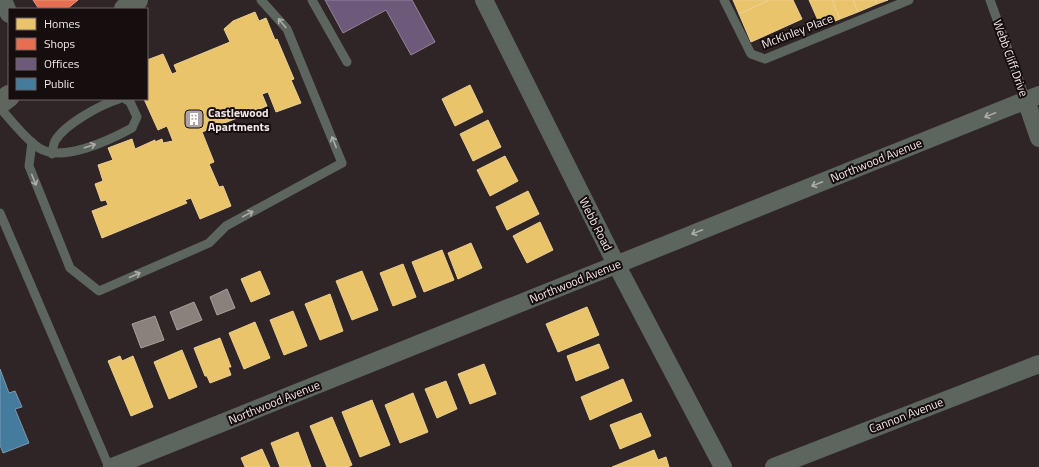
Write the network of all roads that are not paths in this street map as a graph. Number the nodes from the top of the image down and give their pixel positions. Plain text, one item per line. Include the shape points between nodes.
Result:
1 (3, 0) edge
2 (137, 0) edge
3 (261, 0) edge
4 (312, 0) edge
5 (484, 0) edge
6 (724, 0) edge
7 (909, 0) edge
8 (990, 0) edge
9 (126, 8) edge
10 (8, 12) edge
11 (347, 62) dead end
12 (8, 97) edge
13 (1033, 98) edge
14 (117, 100) edge
15 (127, 100) edge
16 (0, 103) edge
17 (0, 108) edge
18 (1039, 138) edge
19 (32, 142) junction
20 (52, 154) junction
21 (0, 213) edge
22 (616, 264) junction
23 (1039, 364) edge
24 (110, 467) edge
25 (723, 467) edge
26 (774, 467) edge

1 - 10 street
2 - 9 main road
19 -> 3 lane via 29,166 70,268 99,291 209,243 226,226 342,163 287,29
4 - 11 lane
5 - 22 street, Webb Road
6 - 7 lane, McKinley Place via 751,54 765,58
8 - 13 lane, Webb Cliff Drive
12 - 16 main road
13 - 18 street, Webb Cliff Drive
13 -> 22 street, Northwood Avenue
14 - 20 lane via 71,125 55,141
20 -> 15 lane via 74,151 113,138 132,128 136,117
17 - 19 lane
19 - 20 lane
21 - 24 lane
22 - 24 street, Northwood Avenue
22 - 25 street, Webb Road
23 - 26 street, Cannon Avenue

